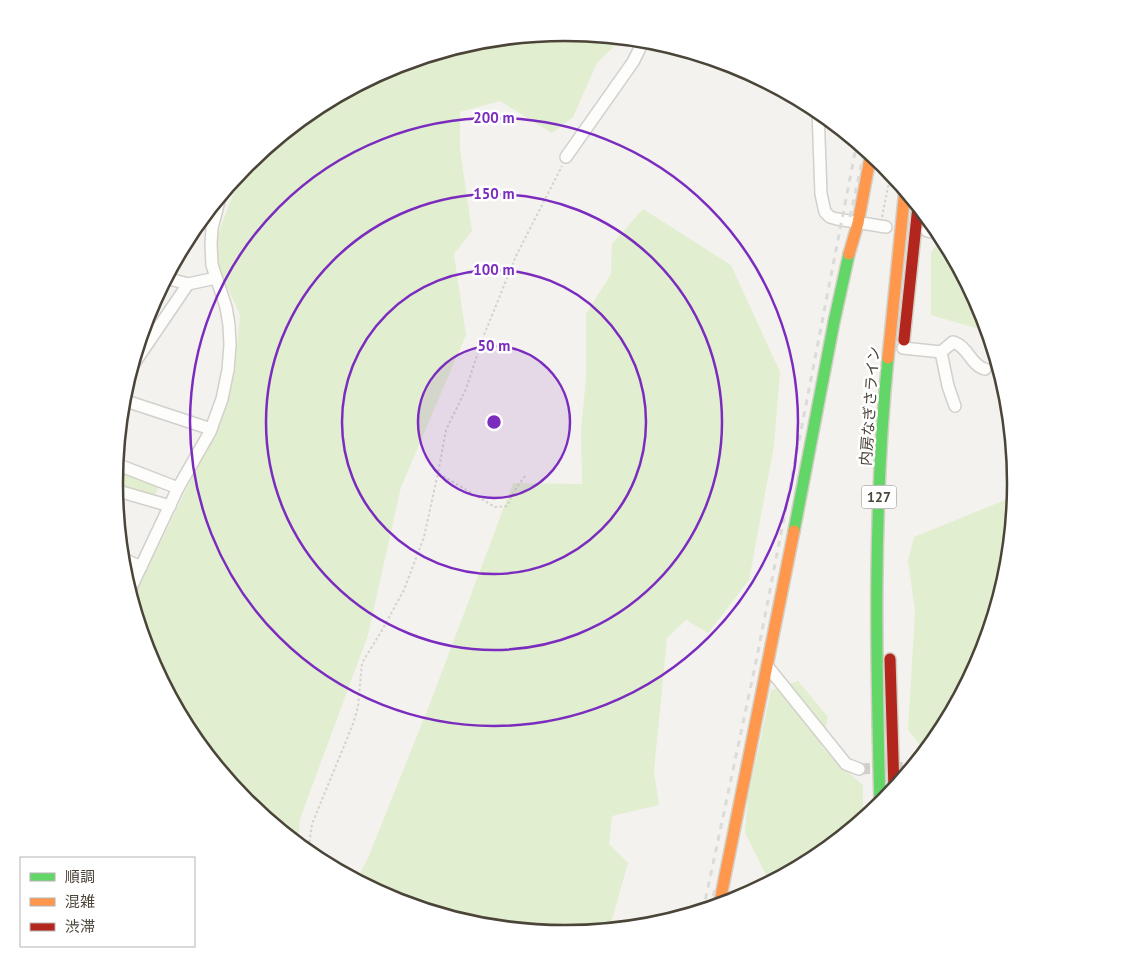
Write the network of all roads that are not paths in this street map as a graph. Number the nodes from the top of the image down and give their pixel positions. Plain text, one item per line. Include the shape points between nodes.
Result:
1 (640, 48) edge
2 (818, 121) edge
3 (566, 157) road end
4 (869, 163) edge
5 (904, 199) edge
6 (216, 213) edge
7 (917, 215) edge
8 (858, 223) junction
9 (883, 227) road end
10 (216, 278) junction
11 (173, 280) edge
12 (188, 284) junction
13 (144, 350) edge
14 (941, 352) junction
15 (902, 353) joint
16 (985, 369) dead end
17 (131, 403) edge
18 (955, 406) dead end
19 (210, 430) junction
20 (124, 467) edge
21 (178, 488) junction
22 (123, 492) edge
23 (170, 506) junction
24 (131, 562) edge
25 (141, 567) junction
26 (134, 581) edge
27 (889, 644) dead end
28 (768, 667) junction
29 (893, 733) junction
30 (858, 769) tunnel mouth
31 (901, 771) edge
32 (894, 779) edge
33 (880, 794) edge
34 (721, 897) edge

1 - 3 street
2 - 8 street via 821,194 825,212 830,217
4 - 8 main road
5 - 33 main road, 内房なぎさライン / 127 via 882,428 876,636
6 - 10 street via 211,244
7 - 15 main road, 内房なぎさライン
8 - 9 street
8 - 28 main road via 834,322
10 - 12 street
10 - 19 street via 226,307 230,345 222,399
11 - 12 street
12 - 13 street
14 - 15 street
14 - 16 street via 953,342 960,344 979,368
14 - 18 street
17 - 19 street
19 - 21 street
20 - 21 street
21 - 23 street
22 - 23 street
23 - 25 street
24 - 25 street
25 - 26 street
27 - 29 main road
28 - 30 street via 846,764
28 - 34 main road
29 - 31 main road
29 - 32 main road

